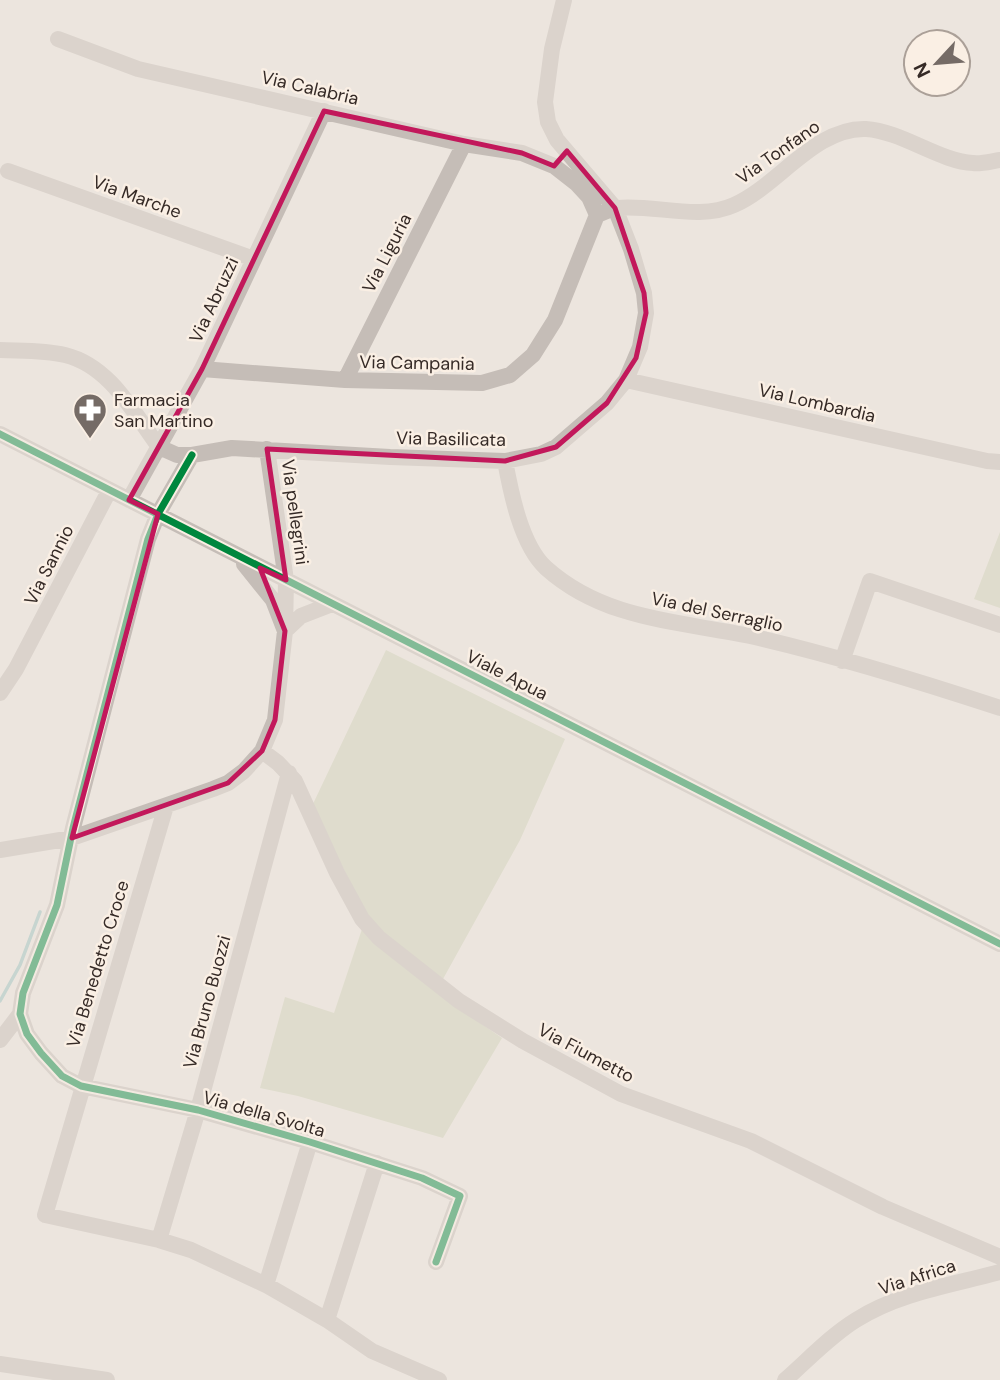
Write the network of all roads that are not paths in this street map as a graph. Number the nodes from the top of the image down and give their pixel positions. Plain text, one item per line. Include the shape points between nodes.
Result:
1 (564, 0) edge
2 (58, 39) dead end
3 (324, 111) junction
4 (464, 144) junction
5 (567, 151) junction
6 (1000, 160) edge
7 (554, 166) junction
8 (8, 170) dead end
9 (615, 208) junction
10 (597, 215) junction
11 (254, 259) junction
12 (0, 350) edge
13 (202, 369) junction
14 (345, 380) junction
15 (626, 380) junction
16 (0, 434) edge
17 (159, 447) junction
18 (267, 449) junction
19 (192, 455) junction
20 (505, 461) junction
21 (1000, 462) edge
22 (109, 491) junction
23 (129, 500) junction
24 (158, 514) junction
25 (235, 555) junction
26 (286, 580) junction
27 (332, 604) junction
28 (1000, 625) edge
29 (285, 631) junction
30 (842, 661) junction
31 (0, 662) edge
32 (16, 669) junction
33 (0, 693) edge
34 (1000, 708) edge
35 (262, 751) junction
36 (289, 774) junction
37 (166, 806) junction
38 (72, 838) junction
39 (0, 850) edge
40 (1000, 944) edge
41 (20, 1014) junction
42 (0, 1040) edge
43 (81, 1086) junction
44 (198, 1110) junction
45 (310, 1142) junction
46 (377, 1163) junction
47 (159, 1240) junction
48 (1000, 1257) edge
49 (436, 1262) dead end
50 (1000, 1272) edge
51 (265, 1285) junction
52 (327, 1320) junction
53 (7, 1370) edge
54 (107, 1380) edge
55 (439, 1380) edge
56 (785, 1380) edge

1 - 5 street, Via Basilicata via 545,102 548,122
2 - 3 street, Via Calabria via 138,69
3 - 4 street, Via Calabria
3 - 11 street, Via Abruzzi
4 - 7 street, Via Calabria via 522,153
4 - 14 street, Via Liguria
5 - 7 street
5 - 9 street, Via Basilicata
6 - 9 street, Via Tonfano via 973,163 866,129 840,133 818,145 732,207 705,211
7 - 10 street, Via Calabria via 589,197
8 - 11 street, Via Marche
9 - 10 street
9 - 15 street, Via Basilicata via 645,303 640,347
10 - 14 street, Via Campania via 555,320 533,355 510,375 482,383
11 - 13 street, Via Abruzzi
12 - 17 street via 61,354 90,364 118,392
13 - 14 street, Via Campania
13 - 17 street, Via Abruzzi
15 - 20 street, Via Basilicata via 556,447
15 - 21 street, Via Lombardia
16 - 22 street, Viale Apua
17 - 19 street, Via Basilicata via 177,455
17 - 23 street, Via Abruzzi
18 - 19 street, Via Basilicata via 232,447
18 - 20 street, Via Basilicata
18 - 26 street, Via pellegrini
19 - 24 street
20 - 30 street, Via del Serraglio via 531,549 546,568 579,592 643,617 750,636
22 - 23 street, Viale Apua
22 - 32 street, Via Sannio
23 - 24 street, Viale Apua
24 - 25 street, Viale Apua
24 - 38 street
25 - 26 street, Viale Apua
25 - 29 street via 273,600
26 - 27 street, Viale Apua
26 - 29 street, Via pellegrini
27 - 29 street via 300,616
27 - 40 street, Viale Apua
28 - 30 street via 870,581
29 - 35 street, Via pellegrini via 275,720
30 - 34 street, Via del Serraglio
31 - 32 street
32 - 33 street, Via Sannio
35 - 36 street, Via Fiumetto
35 - 37 street via 228,783
36 - 44 street, Via Bruno Buozzi
36 - 48 street, Via Fiumetto via 362,919 379,938 459,1001 621,1094 751,1141 883,1207
37 - 38 street
37 - 43 street, Via Benedetto Croce
38 - 39 street
38 - 41 street via 57,905 23,993
41 - 42 street
41 - 43 street, Via della Svolta via 41,1054 62,1076
43 - 44 street, Via della Svolta
43 - 47 street, Via Benedetto Croce via 45,1215
44 - 45 street, Via della Svolta
44 - 47 street, Via Bruno Buozzi
45 - 46 street, Via della Svolta
45 - 51 street
46 - 49 street, Via della Svolta via 460,1196
46 - 52 street
47 - 51 street
50 - 56 street, Via Africa via 895,1301 858,1318
51 - 52 street
52 - 55 street via 372,1351
53 - 54 street

